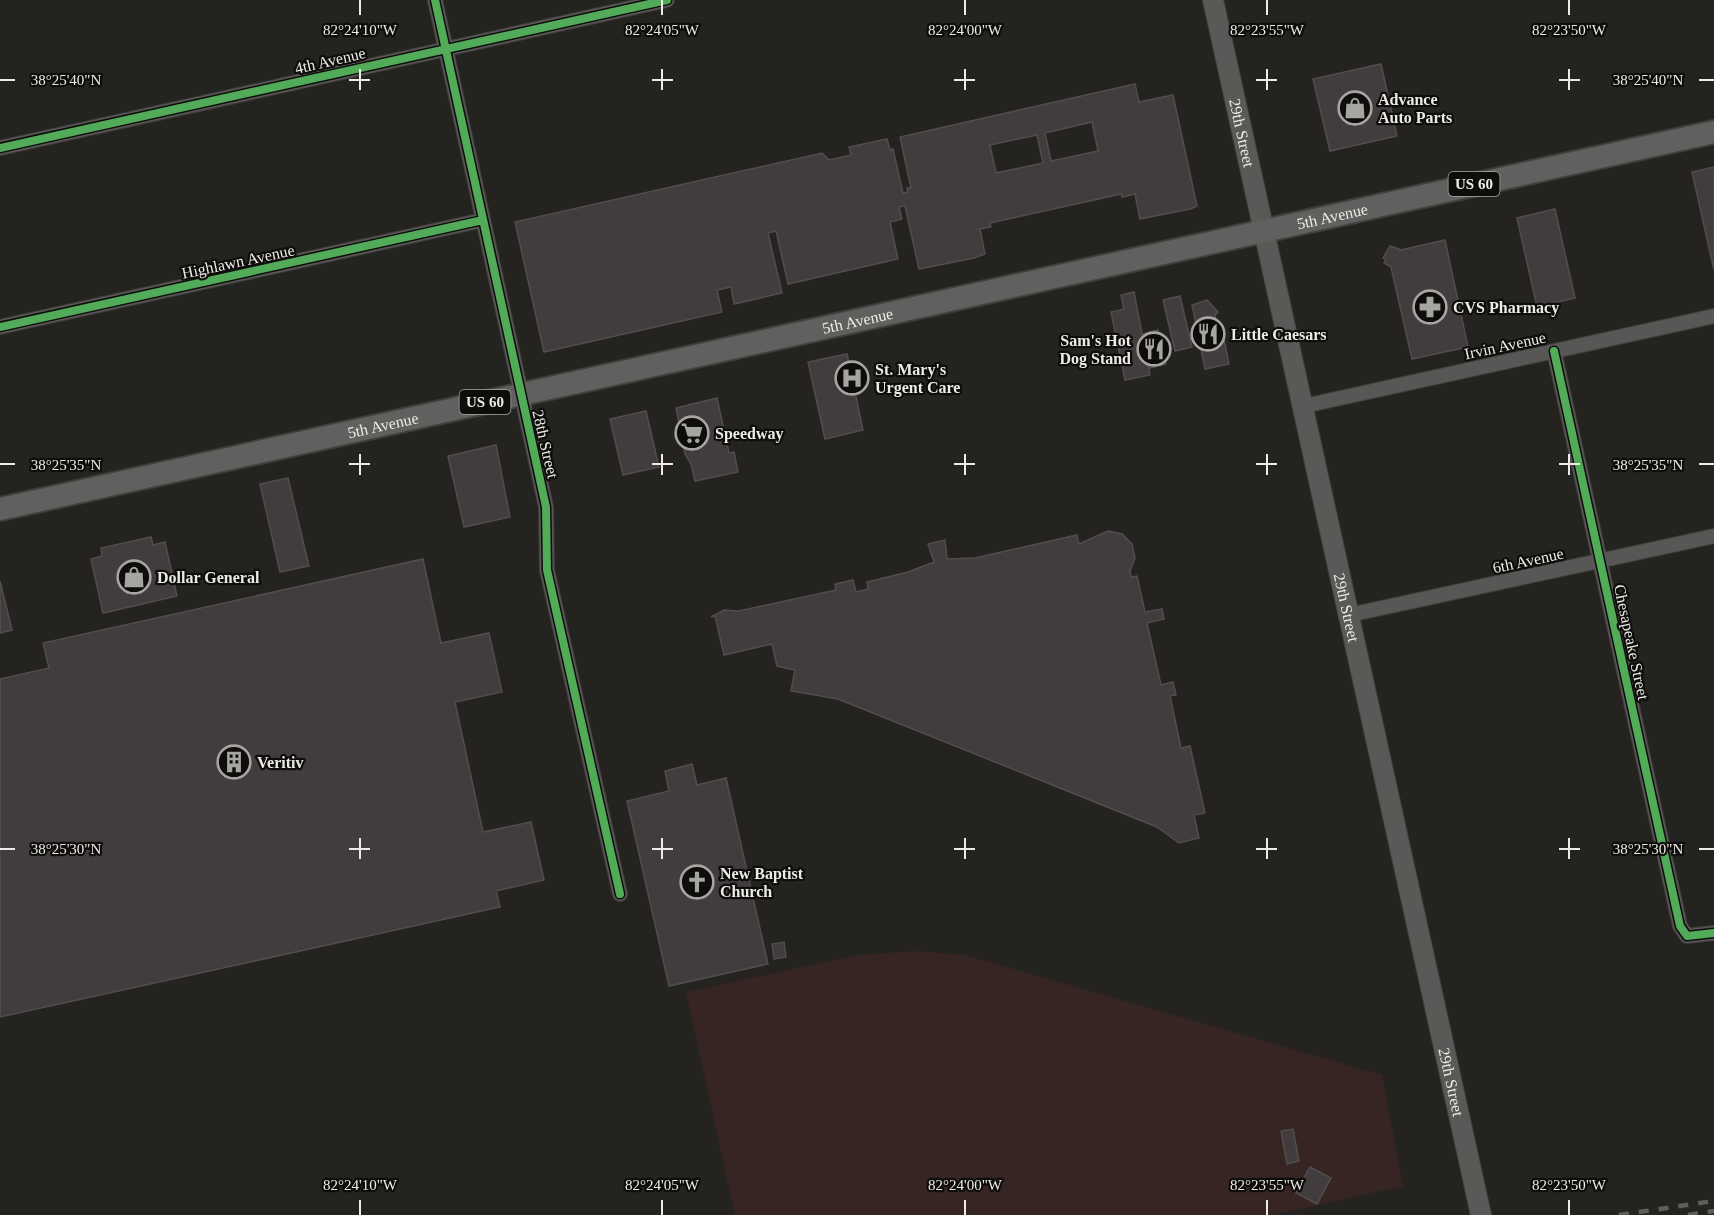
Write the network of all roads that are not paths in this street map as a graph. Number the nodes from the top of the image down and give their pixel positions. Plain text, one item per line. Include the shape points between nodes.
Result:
1 (435, 0) edge
2 (667, 0) edge
3 (1213, 0) edge
4 (446, 48) junction
5 (1714, 132) edge
6 (0, 148) edge
7 (483, 220) junction
8 (1264, 229) junction
9 (1714, 316) edge
10 (0, 327) edge
11 (1554, 351) junction
12 (521, 394) junction
13 (1304, 406) junction
14 (0, 510) edge
15 (1714, 536) edge
16 (1600, 561) junction
17 (1349, 615) junction
18 (620, 894) dead end
19 (1714, 933) edge
20 (1481, 1215) edge

1 - 4 street, 28th Street
2 - 4 street, 4th Avenue
3 - 8 main road, 29th Street
4 - 6 street, 4th Avenue
4 - 7 street, 28th Street
5 - 8 main road, 5th Avenue / US 60
7 - 10 street, Highlawn Avenue
7 - 12 street, 28th Street
8 - 12 main road, 5th Avenue / US 60
8 - 13 main road, 29th Street
9 - 11 street, Irvin Avenue
11 - 13 street, Irvin Avenue
11 - 16 street, Chesapeake Street
12 - 14 main road, 5th Avenue / US 60
12 - 18 street, 28th Street via 546,507 548,570
13 - 17 main road, 29th Street
15 - 16 street, 6th Avenue
16 - 17 street, 6th Avenue
16 - 19 street, Chesapeake Street via 1680,926 1687,936
17 - 20 main road, 29th Street

